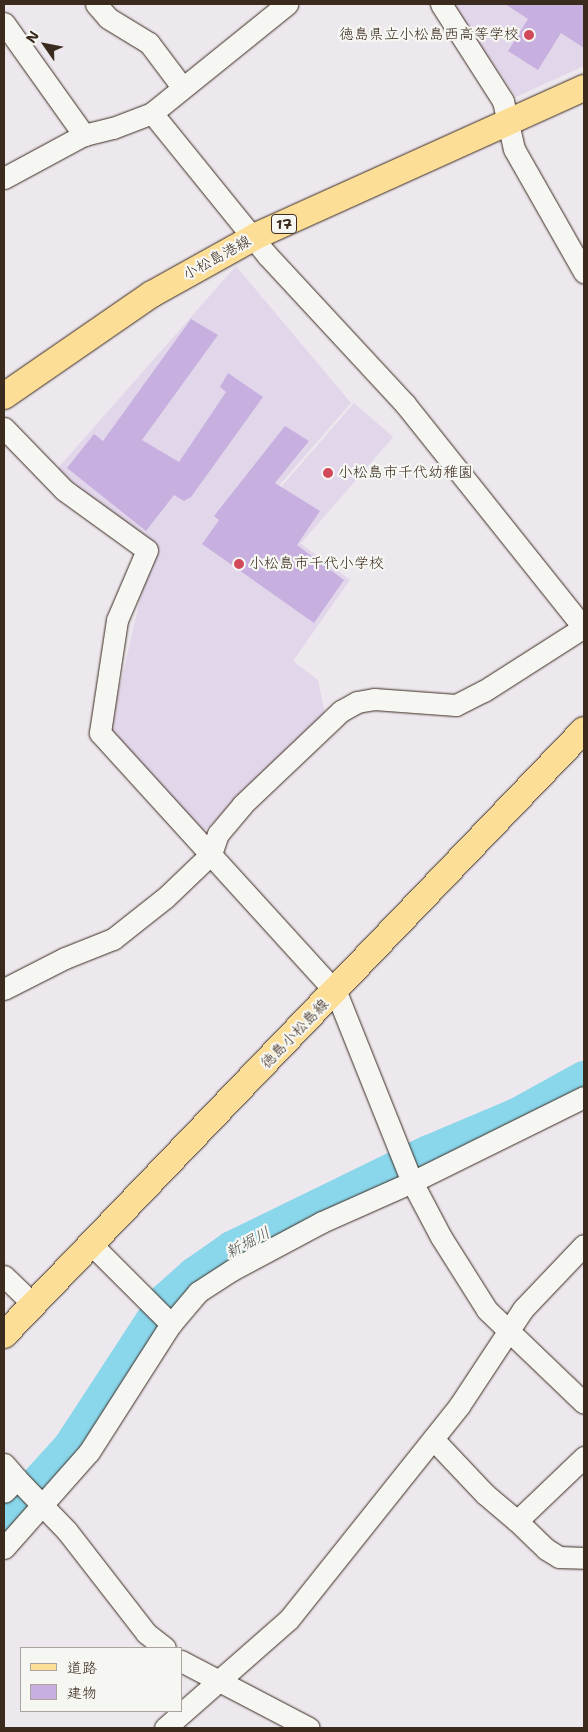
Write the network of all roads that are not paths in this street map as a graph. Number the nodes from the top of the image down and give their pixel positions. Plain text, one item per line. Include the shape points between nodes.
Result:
1 (96, 4) edge
2 (287, 4) edge
3 (441, 4) edge
4 (4, 23) edge
5 (182, 87) junction
6 (584, 88) edge
7 (152, 113) junction
8 (507, 123) junction
9 (84, 134) junction
10 (4, 178) edge
11 (256, 236) junction
12 (584, 272) edge
13 (4, 396) edge
14 (4, 428) edge
15 (584, 628) edge
16 (584, 730) edge
17 (210, 854) junction
18 (4, 989) edge
19 (336, 992) junction
20 (584, 1097) edge
21 (412, 1179) junction
22 (92, 1245) junction
23 (584, 1245) edge
24 (4, 1276) edge
25 (34, 1304) junction
26 (169, 1322) junction
27 (508, 1331) junction
28 (4, 1335) edge
29 (584, 1402) edge
30 (433, 1439) junction
31 (584, 1457) edge
32 (12, 1480) edge
33 (41, 1503) junction
34 (517, 1521) junction
35 (4, 1548) edge
36 (584, 1558) edge
37 (164, 1647) edge
38 (182, 1662) edge
39 (218, 1682) junction
40 (165, 1728) edge
41 (309, 1728) edge

1 - 5 street via 108,18 149,43
2 - 5 street
3 - 8 street via 503,101
4 - 9 street
5 - 7 street
6 - 8 main road, 小松島港線 / 17
7 - 9 street via 113,128
7 - 11 street
8 - 11 main road, 小松島港線 / 17
8 - 12 street via 514,149
9 - 10 street
11 - 13 main road, 小松島港線 / 17 via 152,294
11 - 15 street via 268,256 405,404
14 - 17 street via 64,490 147,550 117,620 100,734
15 - 17 street via 484,692 456,705 374,699 357,702 341,711 242,805 218,834
16 - 19 main road, 徳島小松島線
17 - 18 street via 165,898 113,939 65,958
17 - 19 street
19 - 21 street
19 - 22 main road, 徳島小松島線
20 - 21 street
21 - 26 street via 232,1270 198,1292
21 - 27 street via 441,1237 487,1310
22 - 25 main road, 徳島小松島線
22 - 26 street
23 - 27 street via 523,1310
24 - 25 street
25 - 28 main road, 徳島小松島線
26 - 33 street via 89,1452
27 - 29 street
27 - 30 street
30 - 34 street
30 - 39 street via 290,1619
31 - 34 street
32 - 33 street
33 - 35 street
33 - 37 street via 67,1531 146,1633
34 - 36 street via 559,1557
38 - 39 street
39 - 40 street
39 - 41 street

